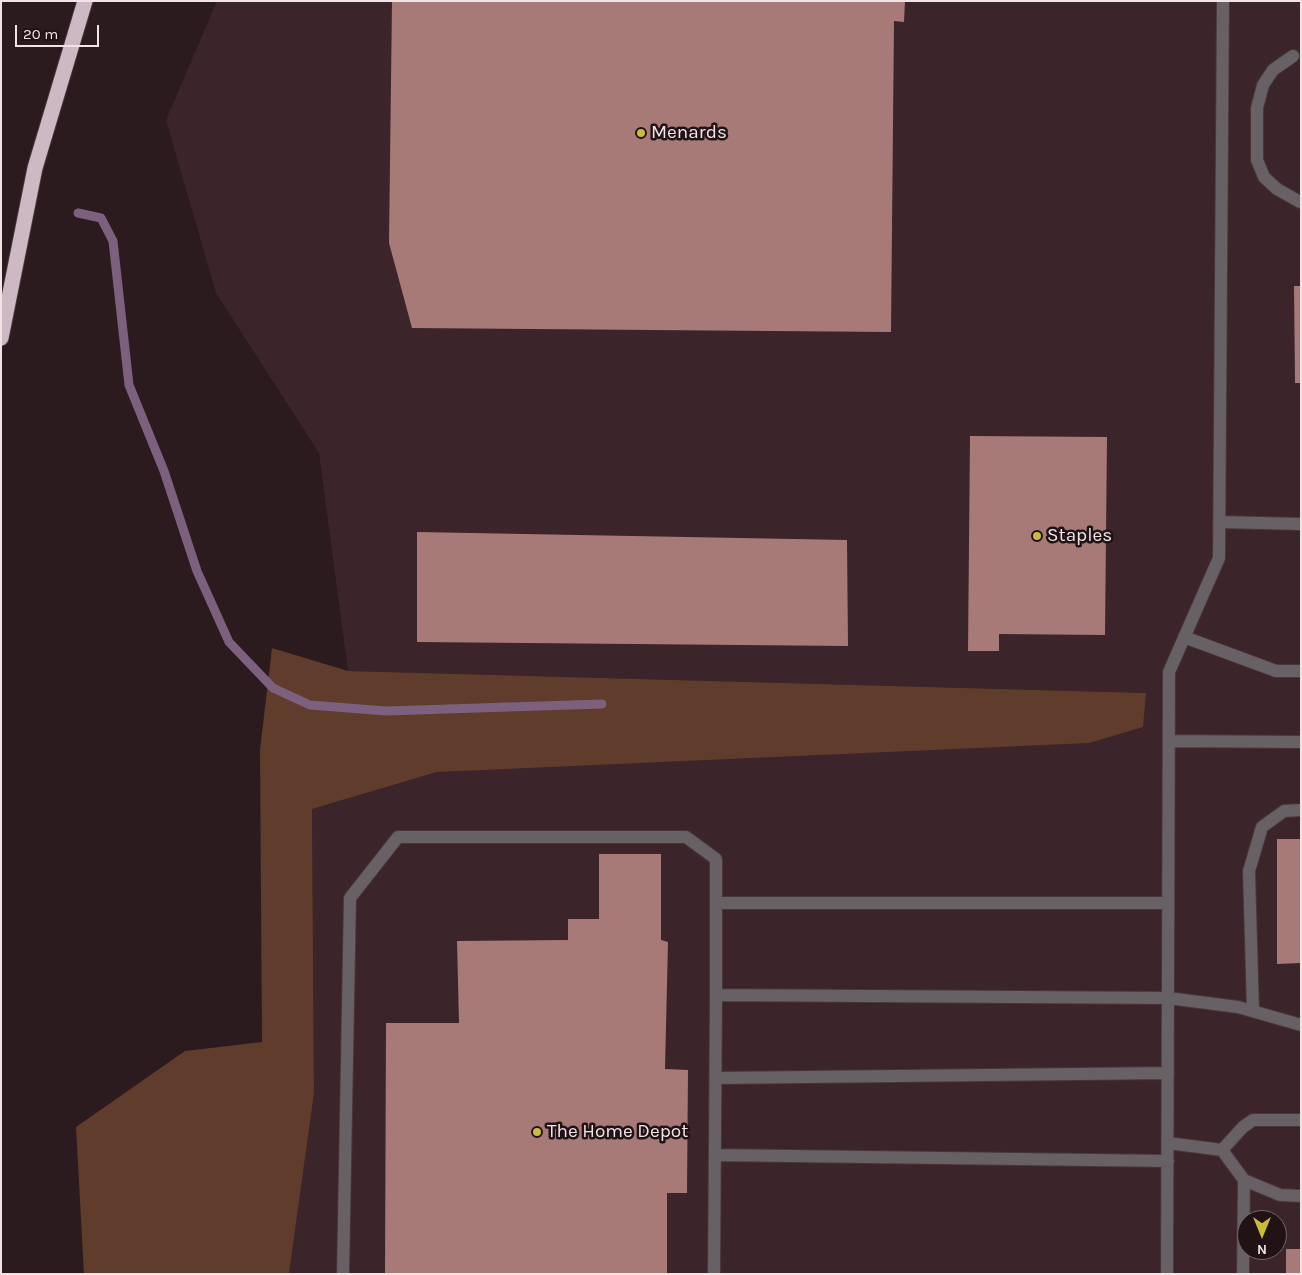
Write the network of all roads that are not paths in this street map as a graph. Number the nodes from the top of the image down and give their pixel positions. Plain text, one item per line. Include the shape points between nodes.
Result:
1 (85, 1) edge
2 (1223, 1) edge
3 (1293, 56) dead end
4 (1300, 202) edge
5 (1, 338) edge
6 (1219, 522) junction
7 (1301, 524) edge
8 (1184, 637) junction
9 (1301, 672) edge
10 (1168, 741) junction
11 (1301, 742) edge
12 (1301, 810) edge
13 (716, 903) junction
14 (1168, 903) junction
15 (716, 995) junction
16 (1168, 998) junction
17 (1253, 1011) junction
18 (1301, 1025) edge
19 (1168, 1073) junction
20 (716, 1078) junction
21 (1301, 1120) edge
22 (1168, 1143) junction
23 (1222, 1150) junction
24 (715, 1154) junction
25 (1168, 1161) junction
26 (1244, 1180) junction
27 (1301, 1196) edge
28 (343, 1274) edge
29 (714, 1274) edge
30 (1168, 1274) edge
31 (1243, 1274) edge

1 - 5 highway via 35,168
2 - 6 lane
3 - 4 lane via 1273,70 1263,84 1257,108 1257,160 1264,177 1276,189
6 - 7 lane
6 - 8 lane via 1219,558
8 - 9 lane via 1276,671
8 - 10 lane via 1169,672
10 - 11 lane
10 - 14 lane
12 - 17 lane via 1284,810 1262,827 1249,871
13 - 14 lane
13 - 15 lane
13 - 28 lane via 716,859 686,837 398,837 350,898
14 - 16 lane
15 - 16 lane
15 - 20 lane
16 - 17 lane
16 - 19 lane
17 - 18 lane
19 - 20 lane
19 - 22 lane
20 - 24 lane
21 - 23 lane via 1253,1120
22 - 23 lane
22 - 25 lane
23 - 26 lane
24 - 25 lane
24 - 29 lane
25 - 30 lane
26 - 27 lane via 1280,1195
26 - 31 lane

